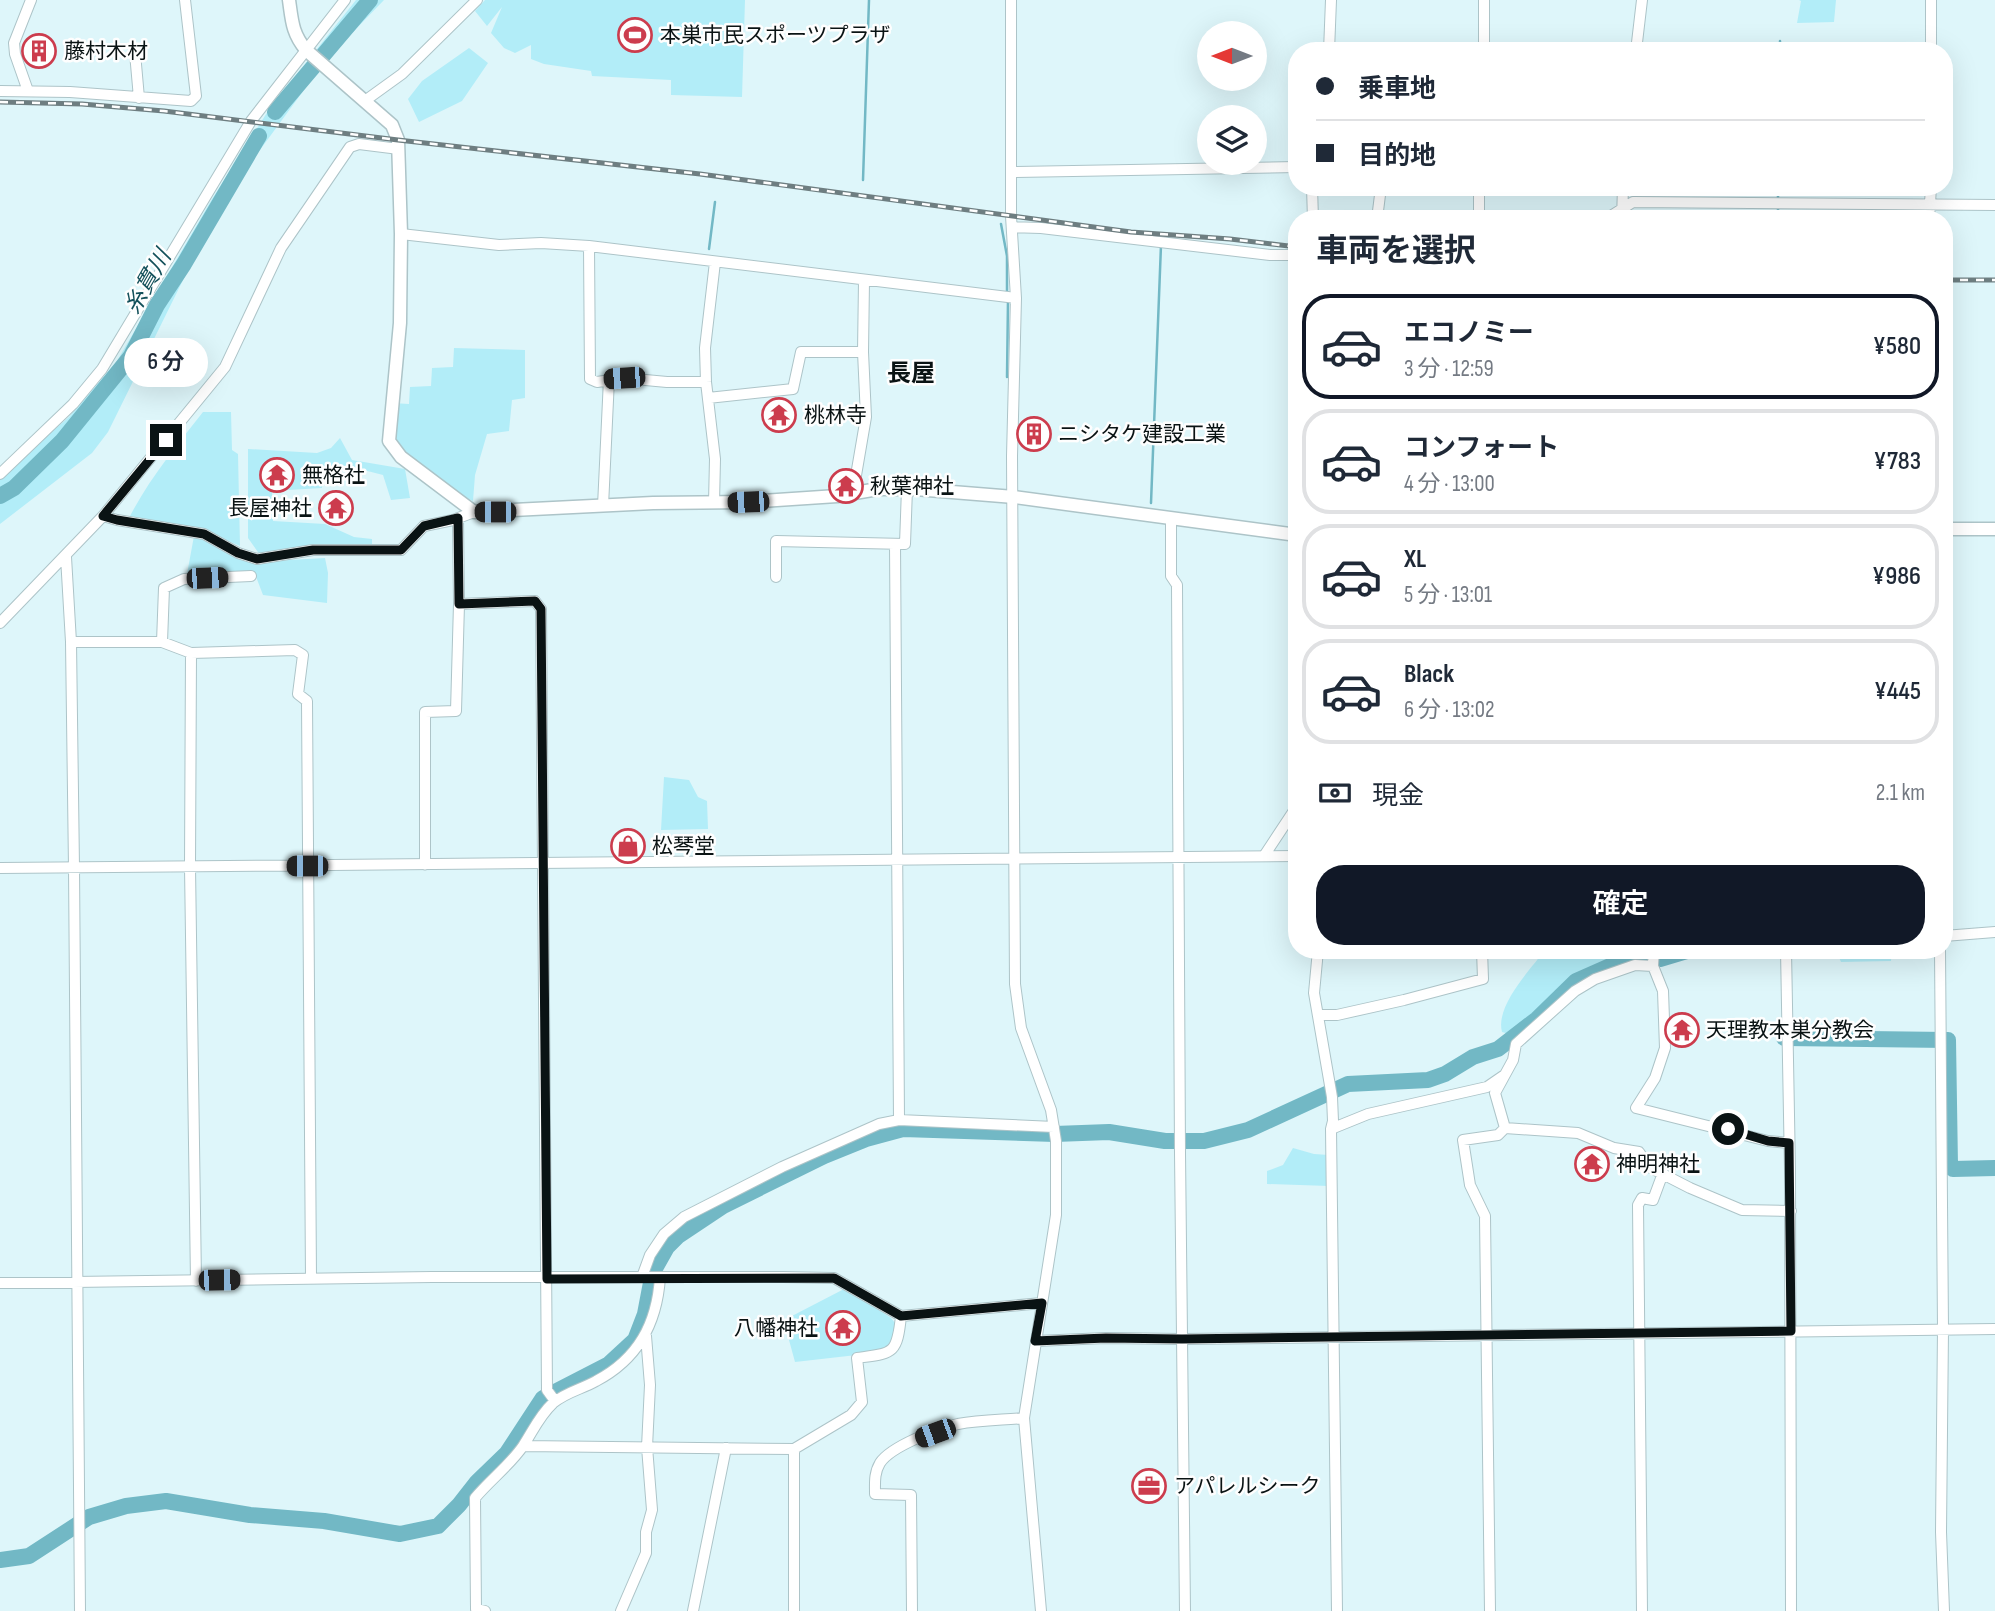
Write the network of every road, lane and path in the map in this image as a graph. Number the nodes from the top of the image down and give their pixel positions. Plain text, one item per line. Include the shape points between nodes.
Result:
1 (31, 0) edge
2 (185, 0) edge
3 (289, 0) edge
4 (345, 0) edge
5 (477, 0) edge
6 (1011, 0) edge
7 (1331, 0) edge
8 (1484, 0) edge
9 (1642, 0) edge
10 (1931, 0) edge
11 (1329, 42) edge
12 (1484, 42) edge
13 (1637, 42) edge
14 (1931, 42) edge
15 (308, 52) junction
16 (135, 53) dead end
17 (0, 91) edge
18 (28, 91) junction
19 (139, 98) junction
20 (366, 100) junction
21 (399, 149) junction
22 (1288, 167) edge
23 (1011, 172) junction
24 (1623, 196) edge
25 (1931, 196) edge
26 (1931, 204) junction
27 (1995, 205) edge
28 (1622, 207) junction
29 (1618, 210) edge
30 (1930, 210) edge
31 (1012, 227) junction
32 (401, 234) junction
33 (589, 246) junction
34 (1288, 255) edge
35 (715, 262) junction
36 (864, 281) junction
37 (1016, 298) junction
38 (863, 352) junction
39 (609, 379) junction
40 (706, 382) junction
41 (708, 398) junction
42 (0, 474) edge
43 (907, 489) junction
44 (853, 493) junction
45 (1014, 497) junction
46 (714, 503) junction
47 (603, 506) junction
48 (474, 512) junction
49 (103, 516) junction
50 (458, 518) junction
51 (1171, 519) junction
52 (1953, 529) edge
53 (1995, 529) edge
54 (1288, 534) edge
55 (895, 544) junction
56 (66, 556) junction
57 (251, 576) dead end
58 (776, 576) dead end
59 (459, 604) junction
60 (0, 623) edge
61 (71, 642) junction
62 (162, 642) junction
63 (191, 653) junction
64 (1288, 820) edge
65 (1264, 856) junction
66 (1288, 856) edge
67 (1179, 857) junction
68 (1015, 860) junction
69 (897, 861) junction
70 (542, 864) junction
71 (425, 865) junction
72 (307, 866) junction
73 (190, 867) junction
74 (0, 868) edge
75 (74, 868) junction
76 (1995, 932) edge
77 (1953, 935) edge
78 (1317, 959) edge
79 (1482, 959) edge
80 (1653, 959) edge
81 (1786, 959) edge
82 (1940, 959) edge
83 (1653, 966) junction
84 (1318, 1015) junction
85 (1503, 1076) junction
86 (899, 1120) junction
87 (1054, 1127) junction
88 (1505, 1128) junction
89 (1331, 1129) junction
90 (1789, 1143) junction
91 (1662, 1173) junction
92 (1791, 1211) junction
93 (642, 1277) junction
94 (660, 1277) junction
95 (312, 1279) junction
96 (547, 1279) junction
97 (196, 1281) junction
98 (0, 1283) edge
99 (76, 1283) junction
100 (1042, 1303) junction
101 (901, 1316) junction
102 (1943, 1329) junction
103 (1995, 1329) edge
104 (1791, 1331) junction
105 (1488, 1334) junction
106 (1640, 1334) junction
107 (646, 1336) junction
108 (1333, 1336) junction
109 (1182, 1339) junction
110 (1035, 1341) junction
111 (552, 1396) junction
112 (1024, 1418) junction
113 (523, 1446) junction
114 (647, 1447) junction
115 (726, 1448) junction
116 (794, 1449) junction
117 (80, 1611) edge
118 (485, 1611) edge
119 (621, 1611) edge
120 (693, 1611) edge
121 (794, 1611) edge
122 (912, 1611) edge
123 (1041, 1611) edge
124 (1185, 1611) edge
125 (1337, 1611) edge
126 (1490, 1611) edge
127 (1642, 1611) edge
128 (1791, 1611) edge
129 (1944, 1611) edge

1 - 18 street via 15,43
2 - 19 street via 196,96 191,101
3 - 15 main road via 294,33
4 - 15 street
5 - 20 street via 402,74
6 - 23 street
7 - 11 street
8 - 12 street
9 - 13 street
10 - 14 street
15 - 20 main road
15 - 42 street via 251,121 102,369 73,404
16 - 19 street
17 - 18 street
18 - 19 street
20 - 21 main road via 392,125
21 - 32 main road
21 - 49 street via 350,147 281,248 225,368
22 - 23 street
23 - 31 street
24 - 28 street
25 - 26 street
26 - 27 street
26 - 28 street via 1633,202
26 - 30 street
28 - 29 street
31 - 34 street
31 - 37 street
32 - 33 street via 499,245
32 - 48 main road via 400,323 389,441 401,457
33 - 35 street
33 - 39 street via 590,379
35 - 36 street
35 - 40 street via 705,348
36 - 37 street
36 - 38 street
37 - 45 street
38 - 41 street via 801,352 793,389
38 - 44 street via 866,416
39 - 40 street
39 - 47 street
40 - 41 street
41 - 46 street via 715,459
43 - 44 main road
43 - 45 main road
43 - 55 street via 905,544
44 - 46 main road
45 - 51 main road
45 - 68 street
46 - 47 main road
47 - 48 main road
48 - 50 street
49 - 50 street via 204,534 257,559 313,550 401,550 424,526
49 - 56 street
50 - 59 street
51 - 54 main road
51 - 67 street via 1171,576 1177,585
52 - 53 main road
55 - 58 street via 776,541
55 - 69 street
56 - 60 street
56 - 61 street
57 - 62 street via 184,579 164,587
59 - 70 street via 535,601 541,609
59 - 71 street via 456,711 425,712
61 - 62 street
61 - 75 street
62 - 63 street
63 - 72 street via 295,650 303,655 298,694 307,701
63 - 73 street
64 - 65 street
65 - 66 street
65 - 67 street
67 - 68 street
67 - 109 street
68 - 69 street
68 - 87 street via 1017,1008
69 - 70 street
69 - 86 street
70 - 71 street
70 - 96 street
71 - 72 street
72 - 73 street
72 - 95 street
73 - 75 street
73 - 97 street
74 - 75 street
75 - 99 street
76 - 77 street
78 - 84 street via 1314,993
79 - 84 street via 1483,979 1336,1015
80 - 83 street
81 - 90 street
82 - 102 street
83 - 85 street via 1635,965 1575,991 1516,1044
83 - 90 street via 1663,992 1665,1048 1655,1078 1636,1108
84 - 89 street via 1331,1091
85 - 88 street via 1495,1093
85 - 89 street via 1487,1087 1368,1114
86 - 87 street
86 - 93 street via 879,1124 782,1167 684,1217 664,1234
87 - 100 street via 1056,1215
88 - 91 street via 1578,1133 1614,1148 1639,1152 1649,1167
88 - 105 street via 1498,1135 1463,1140 1470,1185 1485,1216
89 - 108 street
90 - 92 street
91 - 92 street via 1742,1210
91 - 106 street via 1653,1200 1642,1198 1638,1205
92 - 104 street
93 - 94 street
93 - 96 street
94 - 101 street via 834,1278
94 - 107 street
95 - 96 street
95 - 97 street
96 - 111 street
97 - 99 street
98 - 99 street
99 - 117 street
100 - 101 street
100 - 110 street
101 - 116 street via 894,1348 887,1354 857,1358 862,1402 852,1415
102 - 103 street
102 - 104 street
102 - 129 street
104 - 106 street
104 - 128 street
105 - 106 street
105 - 108 street
105 - 126 street
106 - 127 street
107 - 111 street via 618,1369
107 - 114 street via 650,1385
108 - 109 street
108 - 125 street
109 - 110 street
109 - 124 street
110 - 112 street
111 - 113 street
112 - 122 street via 957,1424 893,1450 882,1460 875,1494 911,1494
112 - 123 street
113 - 114 street
113 - 118 street via 475,1498 476,1609
114 - 115 street
114 - 119 street via 652,1510 646,1553
115 - 116 street
115 - 120 street
116 - 121 street

